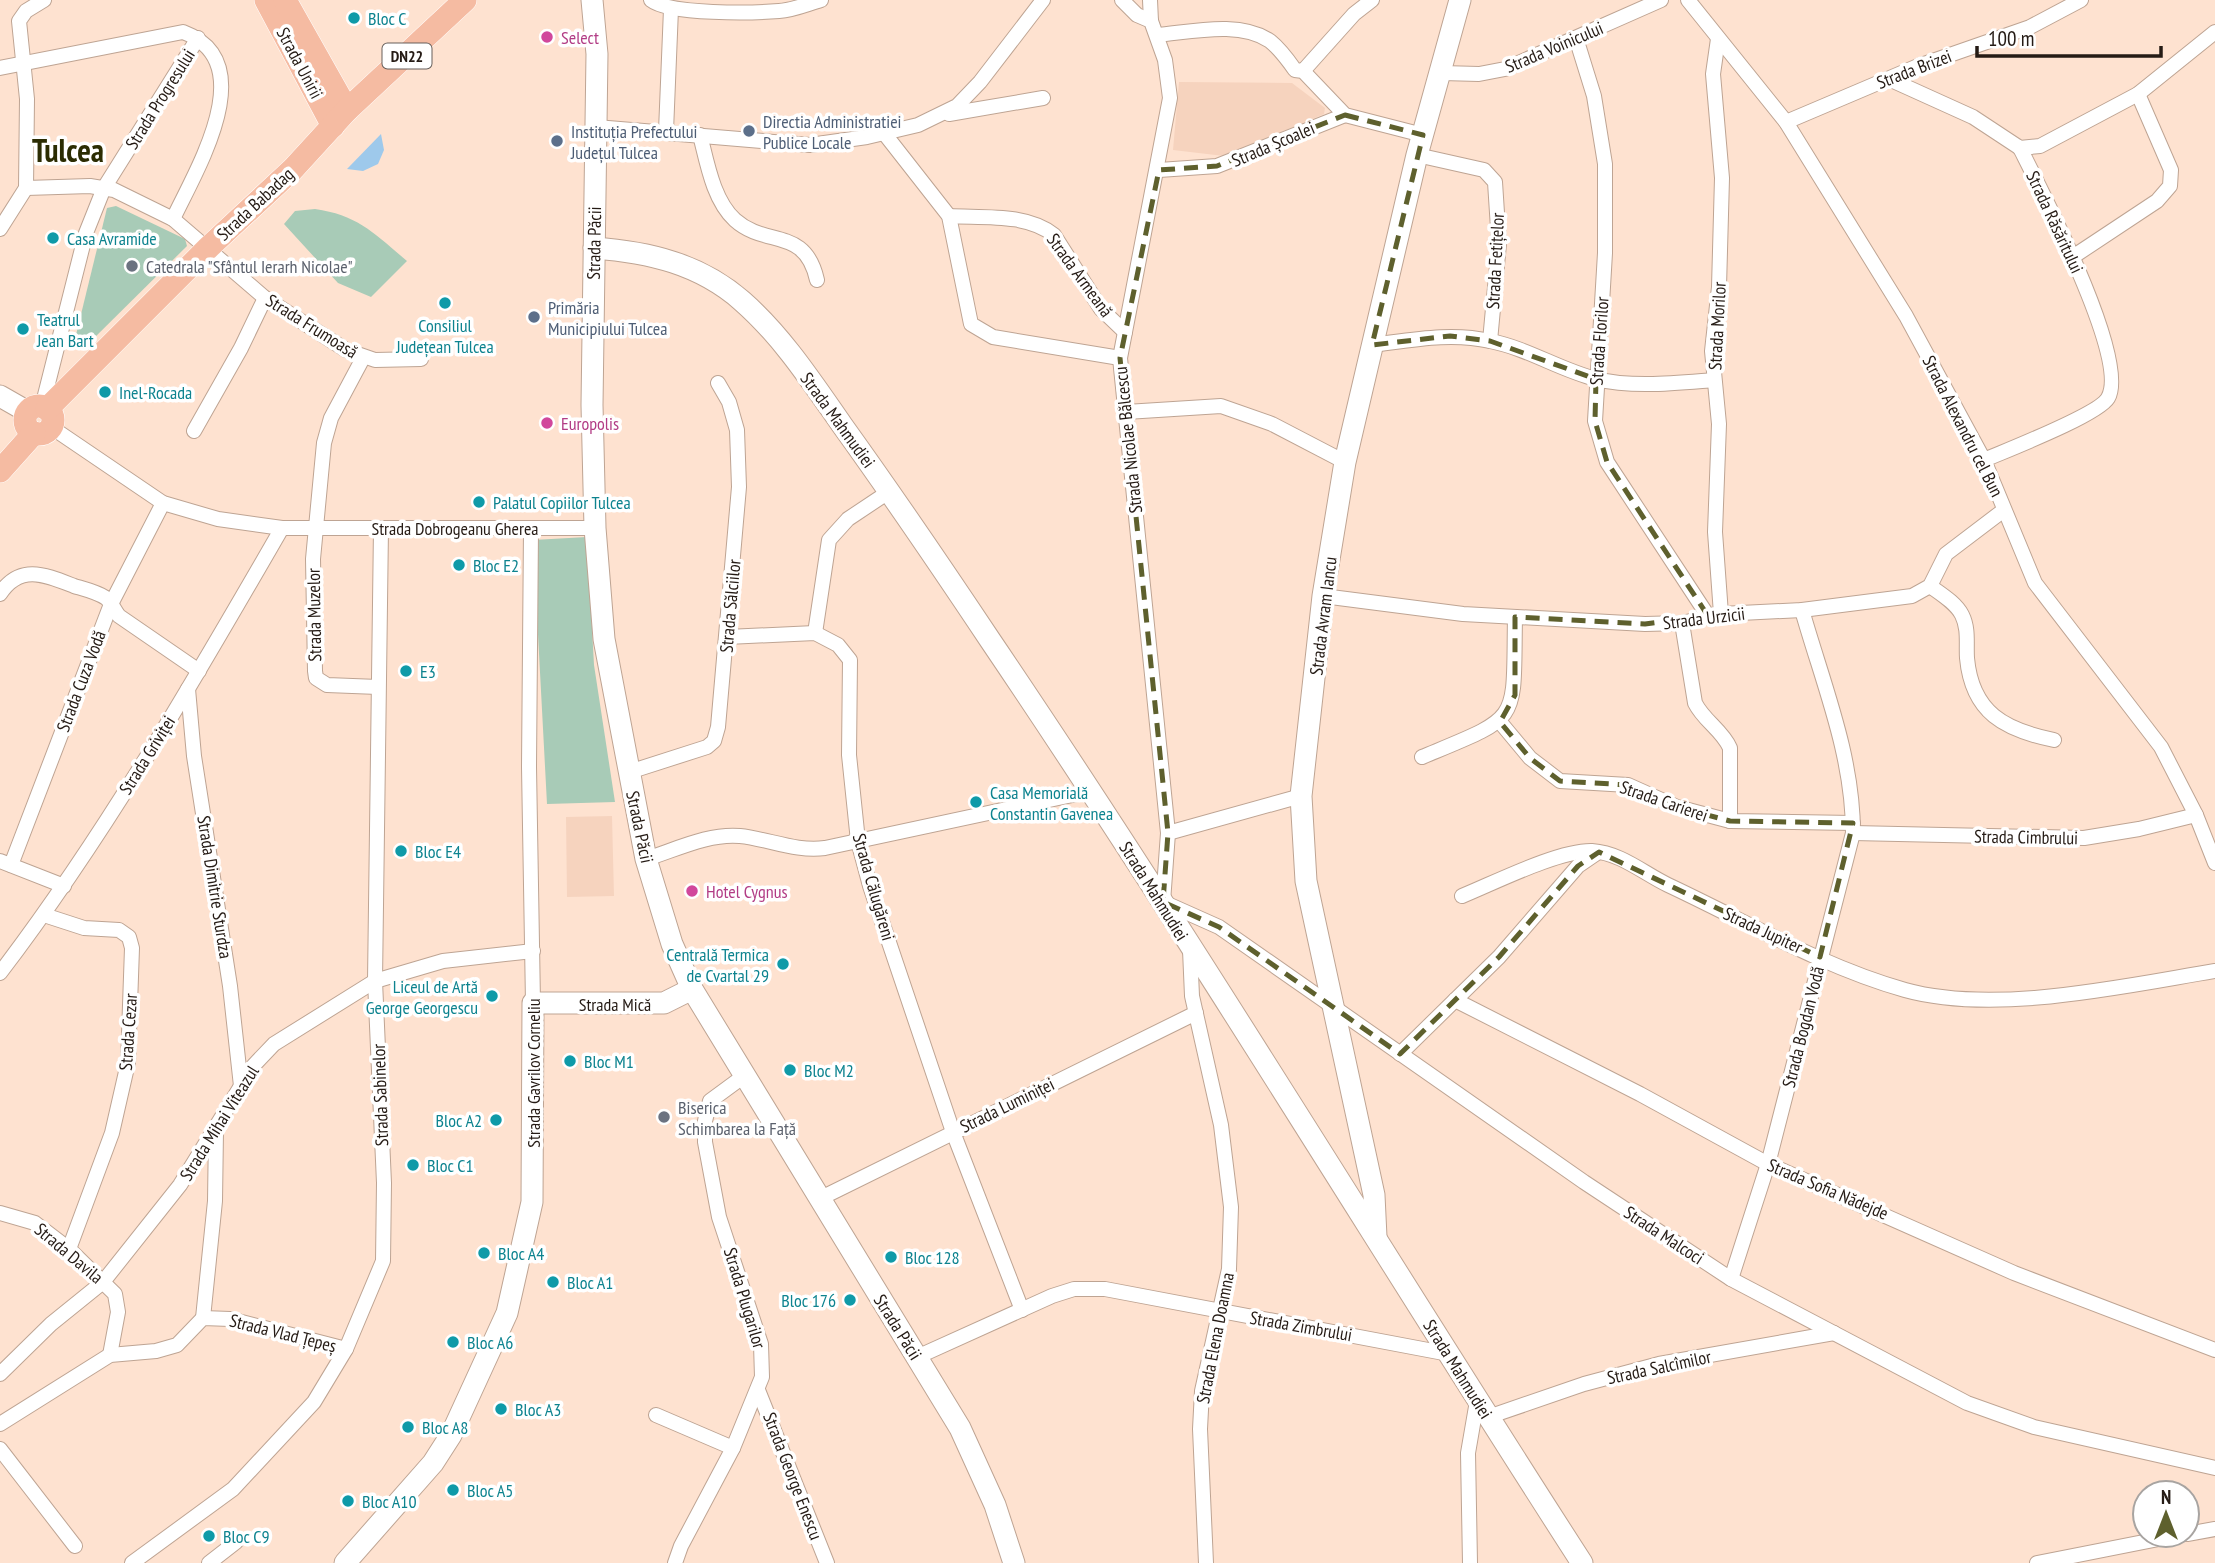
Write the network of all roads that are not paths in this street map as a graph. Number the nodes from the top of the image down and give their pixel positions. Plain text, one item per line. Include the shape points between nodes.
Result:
1 (44, 0) edge
2 (266, 0) edge
3 (285, 0) edge
4 (465, 0) edge
5 (592, 0) edge
6 (652, 0) edge
7 (821, 0) edge
8 (1043, 0) edge
9 (1122, 0) edge
10 (1150, 0) edge
11 (1372, 0) edge
12 (1460, 0) edge
13 (1661, 0) edge
14 (1688, 0) edge
15 (2081, 0) edge
16 (693, 4) edge
17 (671, 9) junction
18 (1154, 28) junction
19 (2215, 32) edge
20 (198, 38) junction
21 (1576, 38) junction
22 (1718, 39) junction
23 (25, 65) junction
24 (0, 68) edge
25 (1303, 71) junction
26 (1442, 73) junction
27 (1889, 79) junction
28 (2138, 94) junction
29 (1043, 99) dead end
30 (944, 114) junction
31 (1345, 114) junction
32 (340, 118) junction
33 (1786, 122) junction
34 (596, 127) junction
35 (666, 131) junction
36 (884, 134) junction
37 (699, 135) junction
38 (1420, 145) junction
39 (2020, 148) junction
40 (1159, 170) junction
41 (26, 188) junction
42 (104, 188) junction
43 (949, 216) junction
44 (173, 219) junction
45 (0, 229) edge
46 (208, 248) junction
47 (594, 248) junction
48 (2074, 256) junction
49 (817, 280) dead end
50 (265, 298) junction
51 (1125, 332) junction
52 (1490, 341) junction
53 (1372, 345) junction
54 (363, 358) junction
55 (1120, 358) junction
56 (421, 359) dead end
57 (1596, 379) junction
58 (1714, 380) junction
59 (718, 383) dead end
60 (0, 396) edge
61 (1126, 412) junction
62 (38, 418) junction
63 (194, 431) dead end
64 (0, 453) edge
65 (1984, 460) junction
66 (1346, 462) junction
67 (0, 471) edge
68 (890, 491) junction
69 (163, 503) junction
70 (2004, 510) junction
71 (282, 528) junction
72 (316, 528) junction
73 (381, 528) junction
74 (595, 528) junction
75 (531, 529) junction
76 (1930, 586) junction
77 (0, 594) edge
78 (1323, 596) junction
79 (111, 604) junction
80 (1802, 610) junction
81 (1714, 615) junction
82 (1516, 617) junction
83 (1682, 623) junction
84 (815, 633) junction
85 (727, 638) junction
86 (199, 671) junction
87 (378, 687) junction
88 (188, 689) junction
89 (1500, 722) junction
90 (2054, 740) dead end
91 (1422, 757) dead end
92 (629, 772) junction
93 (1091, 791) junction
94 (1301, 796) junction
95 (2196, 814) junction
96 (1730, 821) junction
97 (1853, 828) junction
98 (1168, 833) junction
99 (858, 841) junction
100 (1599, 852) junction
101 (646, 859) junction
102 (6, 863) edge
103 (2215, 863) edge
104 (64, 886) junction
105 (1462, 896) dead end
106 (1163, 902) junction
107 (44, 915) junction
108 (1190, 948) junction
109 (533, 951) junction
110 (1820, 957) junction
111 (2215, 971) edge
112 (0, 973) edge
113 (374, 981) junction
114 (692, 989) junction
115 (1455, 1000) junction
116 (533, 1003) junction
117 (1334, 1006) junction
118 (1196, 1013) junction
119 (1400, 1054) junction
120 (744, 1076) junction
121 (241, 1086) junction
122 (216, 1130) junction
123 (953, 1132) junction
124 (1768, 1164) junction
125 (819, 1199) junction
126 (0, 1213) edge
127 (1376, 1239) junction
128 (69, 1249) junction
129 (1731, 1279) junction
130 (103, 1282) junction
131 (1021, 1310) junction
132 (1222, 1312) junction
133 (203, 1318) junction
134 (1834, 1333) junction
135 (346, 1349) junction
136 (2215, 1350) edge
137 (1449, 1354) junction
138 (110, 1355) junction
139 (917, 1357) junction
140 (0, 1374) edge
141 (758, 1390) junction
142 (1482, 1409) junction
143 (656, 1415) dead end
144 (0, 1424) edge
145 (733, 1448) junction
146 (0, 1450) edge
147 (2215, 1468) edge
148 (236, 1542) dead end
149 (2131, 1544) edge
150 (75, 1546) dead end
151 (132, 1563) edge
152 (209, 1563) edge
153 (345, 1563) edge
154 (675, 1563) edge
155 (827, 1563) edge
156 (1014, 1563) edge
157 (1206, 1563) edge
158 (1470, 1563) edge
159 (1581, 1563) edge
160 (2037, 1563) edge

1 - 23 street via 26,10 19,21
2 - 32 main road, Strada Unirii
3 - 32 main road, Strada Unirii
4 - 32 main road, Strada Babadag / DN22
5 - 34 street, Strada Păcii via 597,37
6 - 17 street
7 - 16 street via 782,11
8 - 30 street via 980,82
9 - 18 street
10 - 18 street, Strada Nicolae Bălcescu
11 - 25 street
12 - 26 street, Strada Avram Iancu
13 - 21 street, Strada Voinicului
14 - 22 street, Strada Alexandru cel Bun
15 - 27 street, Strada Brizei via 2030,27
16 - 17 street
17 - 35 street
18 - 25 street via 1249,32 1269,41 1295,70
18 - 40 street, Strada Nicolae Bălcescu via 1165,60 1170,98
19 - 28 street
20 - 23 street, Strada Progresului via 183,32
20 - 42 street, Strada Progresului
20 - 44 street via 214,55 220,113
21 - 26 street, Strada Voinicului via 1505,69
21 - 57 street, Strada Florilor via 1594,96 1606,175
22 - 33 street, Strada Alexandru cel Bun
22 - 58 street, Strada Morilor via 1713,74 1722,178
23 - 24 street, Strada Progresului
23 - 41 street
25 - 31 street
26 - 38 street, Strada Avram Iancu
27 - 33 street, Strada Brizei
27 - 39 street via 1973,117
28 - 39 street via 2039,146
28 - 48 street via 2171,170 2170,186 2157,201
29 - 30 street
30 - 36 street
31 - 38 street, Strada Fetițelor
31 - 40 street, Strada Școalei via 1217,166
32 - 46 main road, Strada Babadag / DN22
33 - 65 street, Strada Alexandru cel Bun via 1906,316
34 - 35 street
34 - 47 street, Strada Păcii
35 - 37 street
36 - 37 street via 810,145
36 - 43 street
37 - 49 street via 727,211 753,231 803,249
38 - 52 street, Strada Fetițelor via 1484,170 1495,182 1499,244
38 - 53 street, Strada Avram Iancu
39 - 48 street, Strada Răsăritului
40 - 51 street, Strada Nicolae Bălcescu
41 - 42 street, Strada Frumoasă
41 - 45 street
42 - 44 street, Strada Frumoasă
42 - 62 street, Strada Progresului via 86,233
43 - 51 street, Strada Armeană via 1023,221 1044,227 1054,235 1101,309
43 - 55 street via 971,324 993,337
44 - 46 street, Strada Frumoasă
46 - 50 street, Strada Frumoasă
46 - 62 main road, Strada Babadag / DN22
47 - 68 street, Strada Mahmudiei via 675,262 725,287 780,341
47 - 74 street, Strada Păcii
48 - 65 street, Strada Răsăritului via 2112,386 2101,406
50 - 54 street, Strada Frumoasă
50 - 63 street
51 - 55 street, Strada Nicolae Bălcescu
52 - 53 street via 1450,336
52 - 57 street
53 - 66 street, Strada Avram Iancu
54 - 56 street, Strada Frumoasă
54 - 72 street via 326,433
55 - 61 street, Strada Nicolae Bălcescu
57 - 58 street via 1651,384
57 - 81 street, Strada Florilor via 1595,421 1607,462
58 - 81 street, Strada Morilor via 1720,449
59 - 85 street, Strada Sălciilor via 734,414 739,487
60 - 62 street
61 - 66 street via 1221,406 1272,424
61 - 98 street, Strada Nicolae Bălcescu
62 - 64 main road, Strada Babadag
62 - 67 main road, Strada Babadag / DN22
62 - 69 street, Strada Dobrogeanu Gherea
65 - 70 street, Strada Alexandru cel Bun
66 - 78 street, Strada Avram Iancu
68 - 84 street via 848,519 829,540
68 - 93 street, Strada Mahmudiei
69 - 71 street, Strada Dobrogeanu Gherea via 197,515
69 - 79 street, Strada Cuza Vodă
70 - 76 street via 1946,554
70 - 95 street, Strada Alexandru cel Bun via 2047,601 2161,747
71 - 72 street, Strada Dobrogeanu Gherea
71 - 86 street, Strada Griviței
72 - 73 street, Strada Dobrogeanu Gherea
72 - 87 street, Strada Muzelor via 316,678 327,685
73 - 75 street, Strada Dobrogeanu Gherea
73 - 87 street, Strada Sabinelor
74 - 75 street, Strada Dobrogeanu Gherea
74 - 92 street, Strada Păcii via 604,639
75 - 109 street, Strada Gavrilov Corneliu
76 - 80 street, Strada Urzicii via 1912,596
76 - 90 street via 1962,615 1967,660 1981,703 2008,727
77 - 79 street via 19,575 40,573 100,595
78 - 82 street, Strada Urzicii
78 - 94 street, Strada Avram Iancu
79 - 86 street via 119,616
79 - 102 street, Strada Cuza Vodă
80 - 81 street, Strada Urzicii
80 - 97 street, Strada Bogdan Vodă via 1842,744
81 - 83 street, Strada Urzicii
82 - 83 street, Strada Urzicii
82 - 89 street via 1515,695
83 - 96 street via 1695,703 1730,748
84 - 85 street
84 - 99 street, Strada Călugăreni via 838,645 850,660 849,755
85 - 92 street, Strada Sălciilor via 714,741 691,754
86 - 88 street, Strada Griviței
87 - 113 street, Strada Sabinelor
88 - 104 street, Strada Griviței
88 - 121 street, Strada Dimitrie Sturdza
89 - 91 street
89 - 96 street, Strada Carierei via 1530,758 1560,781 1628,785 1676,807
92 - 101 street, Strada Păcii
93 - 99 street
93 - 106 street, Strada Mahmudiei
94 - 98 street
94 - 117 street, Strada Avram Iancu via 1306,881
95 - 97 street, Strada Cimbrului via 2084,838
95 - 103 street, Strada Alexandru cel Bun
96 - 97 street, Strada Carierei
97 - 110 street, Strada Bogdan Vodă
98 - 106 street, Strada Nicolae Bălcescu
99 - 101 street via 810,850 722,836
99 - 123 street, Strada Călugăreni
100 - 105 street via 1565,856
100 - 110 street, Strada Jupiter
100 - 115 street via 1578,866
101 - 114 street, Strada Păcii via 672,944
102 - 104 street
104 - 107 street, Strada Griviței
106 - 108 street, Strada Mahmudiei
106 - 117 street, Strada Malcoci via 1219,927
107 - 112 street, Strada Griviței
107 - 128 street, Strada Cezar via 84,928 119,930 129,937 132,948 128,1063 112,1133
108 - 118 street, Strada Elena Doamna
108 - 127 street, Strada Mahmudiei
109 - 113 street, Strada Mihai Viteazul via 443,961
109 - 116 street, Strada Gavrilov Corneliu
110 - 111 street, Strada Jupiter via 1905,990 1998,1000
110 - 124 street, Strada Bogdan Vodă
113 - 121 street, Strada Mihai Viteazul via 274,1044
113 - 135 street, Strada Sabinelor via 384,1183 383,1261
114 - 116 street, Strada Mică via 664,1003
114 - 120 street, Strada Păcii
115 - 119 street
115 - 124 street, Strada Sofia Nădejde
116 - 153 street, Strada Gavrilov Corneliu via 533,1202 507,1313 451,1435 433,1463
117 - 119 street, Strada Malcoci
117 - 127 street, Strada Avram Iancu via 1374,1195
118 - 123 street, Strada Luminiței
118 - 132 street, Strada Elena Doamna via 1222,1125 1229,1178 1229,1269
119 - 129 street, Strada Malcoci
120 - 125 street, Strada Păcii
120 - 141 street, Strada Plugarilor via 710,1101 705,1142 719,1217 761,1344
121 - 122 street, Strada Mihai Viteazul
122 - 130 street, Strada Mihai Viteazul via 180,1185
122 - 133 street via 215,1201
123 - 125 street, Strada Luminiței
123 - 131 street, Strada Călugăreni
124 - 129 street, Strada Bogdan Vodă
124 - 136 street, Strada Sofia Nădejde via 2014,1273
125 - 139 street, Strada Păcii
126 - 128 street, Strada Davila via 36,1223
127 - 137 street, Strada Mahmudiei
128 - 130 street, Strada Davila
129 - 134 street, Strada Malcoci
130 - 138 street, Strada Davila via 118,1301
130 - 140 street, Strada Mihai Viteazul
131 - 132 street, Strada Zimbrului via 1074,1289 1105,1289
131 - 139 street, Strada Zimbrului
132 - 137 street, Strada Zimbrului
132 - 157 street, Strada Elena Doamna via 1208,1358 1200,1429
133 - 135 street, Strada Vlad Țepeș via 230,1318
133 - 138 street via 177,1345
134 - 142 street, Strada Salcîmilor via 1659,1364
134 - 147 street, Strada Malcoci via 1966,1403 2008,1419
135 - 151 street, Strada Sabinelor via 314,1402 233,1489
137 - 142 street, Strada Mahmudiei
138 - 144 street
139 - 156 street, Strada Păcii via 978,1465
141 - 145 street, Strada Plugarilor
141 - 155 street, Strada George Enescu
142 - 158 street via 1468,1453
142 - 159 street, Strada Mahmudiei
143 - 145 street
145 - 154 street, Strada Plugarilor
146 - 150 street
148 - 152 street
149 - 160 street

